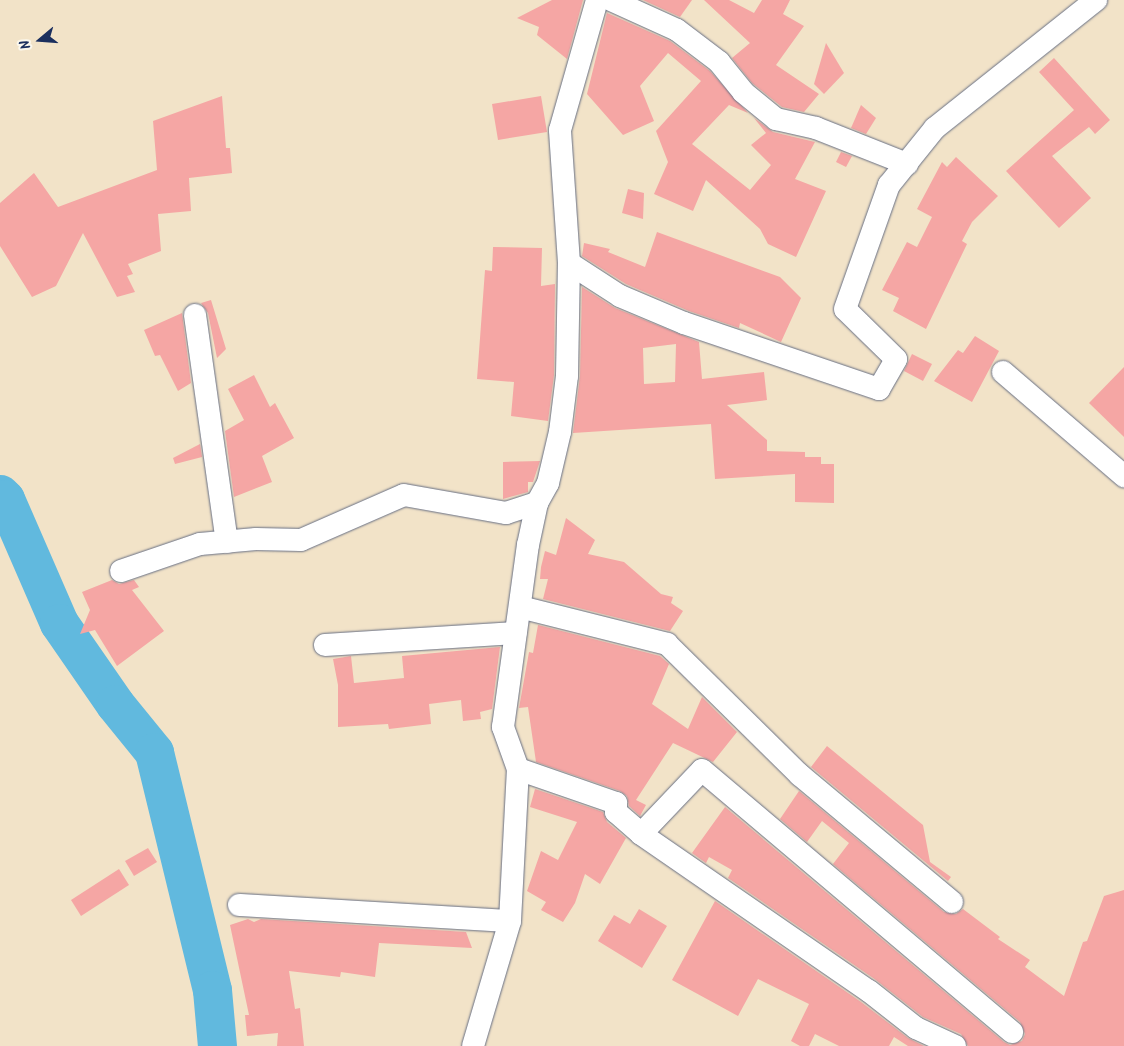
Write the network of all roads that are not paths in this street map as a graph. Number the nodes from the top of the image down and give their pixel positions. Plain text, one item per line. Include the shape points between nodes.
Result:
1 (597, 0) edge
2 (611, 0) edge
3 (1096, 0) edge
4 (906, 164) junction
5 (569, 263) junction
6 (195, 315) dead end
7 (1003, 372) dead end
8 (1124, 476) edge
9 (537, 503) junction
10 (227, 542) junction
11 (121, 571) dead end
12 (520, 607) junction
13 (516, 634) junction
14 (326, 646) dead end
15 (518, 770) junction
16 (641, 834) junction
17 (952, 902) dead end
18 (239, 905) dead end
19 (510, 921) junction
20 (1012, 1032) dead end
21 (473, 1046) edge
22 (955, 1046) edge

1 - 5 street via 560,130
2 - 4 street via 677,30 719,62 743,92 776,119 816,128
3 - 4 street via 935,128
4 - 5 street via 889,185 844,309 896,359 879,389 684,323 620,296
5 - 9 street via 567,376 560,432 548,483
6 - 10 street
7 - 8 street
9 - 10 street via 506,514 404,495 301,540
9 - 12 street
10 - 11 street via 200,544
12 - 13 street
12 - 17 street via 667,644 800,775
13 - 14 street
13 - 15 street via 503,727
15 - 16 street via 589,795 605,797 616,803 616,812
15 - 19 street
16 - 20 street via 702,770
16 - 22 street via 869,991 916,1028
18 - 19 street
19 - 21 street

